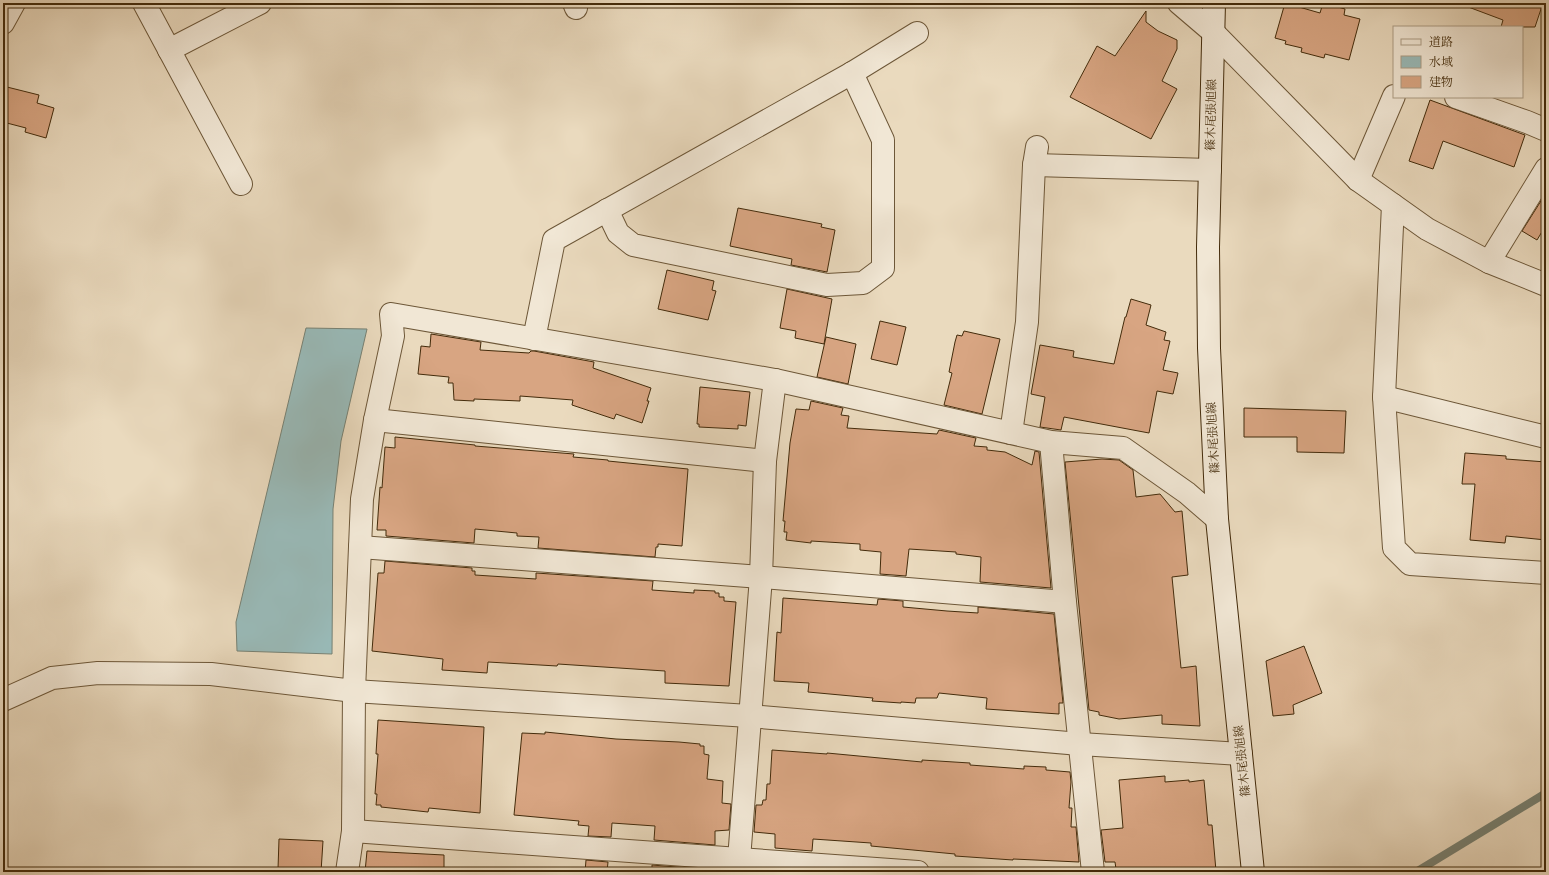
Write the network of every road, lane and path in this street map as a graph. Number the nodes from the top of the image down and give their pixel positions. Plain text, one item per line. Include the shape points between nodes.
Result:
1 (14, 3) edge
2 (144, 3) edge
3 (260, 3) edge
4 (1179, 3) edge
5 (1214, 3) edge
6 (3, 23) edge
7 (1213, 32) junction
8 (916, 33) dead end
9 (169, 50) junction
10 (852, 73) junction
11 (1393, 98) edge
12 (1459, 98) edge
13 (1546, 130) edge
14 (1546, 169) edge
15 (1210, 170) junction
16 (1358, 180) junction
17 (241, 184) dead end
18 (1393, 205) junction
19 (607, 210) junction
20 (1489, 262) junction
21 (1546, 285) edge
22 (534, 339) junction
23 (775, 380) junction
24 (1384, 397) junction
25 (375, 420) junction
26 (1011, 433) junction
27 (1546, 437) edge
28 (1051, 442) junction
29 (765, 461) junction
30 (1217, 519) junction
31 (360, 547) junction
32 (1546, 573) edge
33 (761, 577) junction
34 (1065, 602) junction
35 (354, 691) junction
36 (3, 700) edge
37 (749, 716) junction
38 (1080, 744) junction
39 (1241, 754) junction
40 (353, 831) junction
41 (738, 865) edge
42 (347, 872) edge
43 (918, 872) edge
44 (1093, 872) edge
45 (1253, 872) edge

1 - 6 street
2 - 9 street
3 - 9 street
4 - 7 street
5 - 7 street, 篠木尾張旭線
7 - 15 street, 篠木尾張旭線
7 - 16 street
8 - 10 street
9 - 17 street
10 - 19 street
10 - 19 street via 883,140 883,268 863,283 826,285 633,245 618,233
11 - 16 street
12 - 13 street
14 - 20 street
15 - 26 street via 1036,156 1027,322
15 - 30 street, 篠木尾張旭線 via 1209,348
16 - 18 street
18 - 20 street via 1427,229
18 - 24 street
19 - 22 street via 554,240
20 - 21 street
22 - 23 street
22 - 25 street via 391,314 393,336
23 - 26 street
23 - 29 street
24 - 27 street
24 - 32 street via 1394,548 1410,564
25 - 29 street
25 - 31 street via 362,499
26 - 28 street
28 - 30 street via 1123,448 1187,493
28 - 34 street
29 - 33 street
30 - 39 street, 篠木尾張旭線
31 - 33 street
31 - 35 street
33 - 34 street
33 - 37 street
34 - 38 street
35 - 36 street via 211,674 98,673 52,678
35 - 37 street
35 - 40 street
37 - 38 street
37 - 41 street
38 - 39 street
38 - 44 street
39 - 45 street, 篠木尾張旭線
40 - 41 street
40 - 42 street
41 - 43 street

